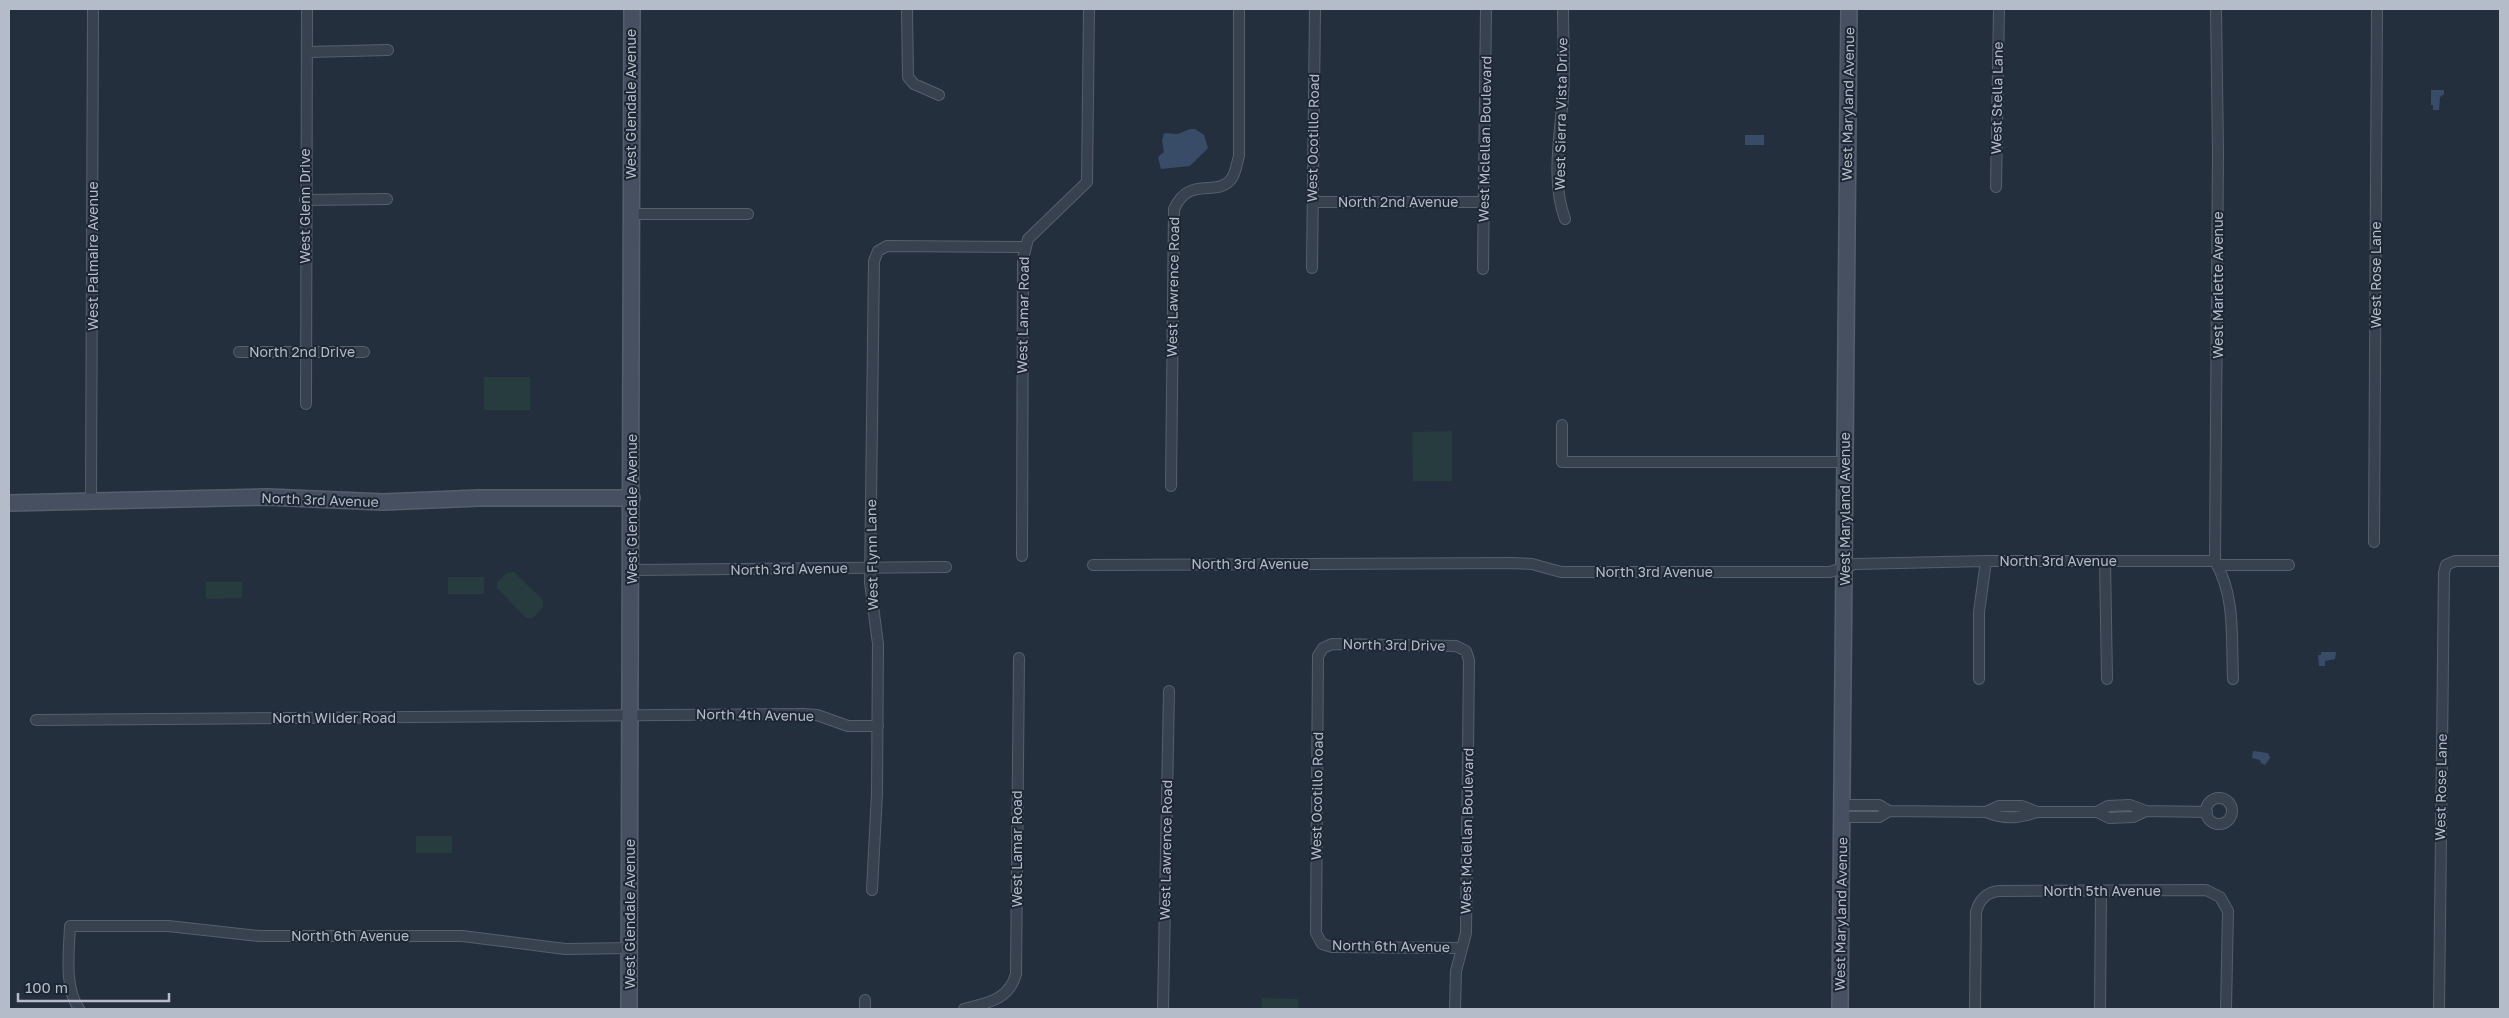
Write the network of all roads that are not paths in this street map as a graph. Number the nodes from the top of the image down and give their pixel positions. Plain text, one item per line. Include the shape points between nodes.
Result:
1 (93, 9) edge
2 (307, 9) edge
3 (632, 9) edge
4 (907, 9) edge
5 (1089, 9) edge
6 (1240, 9) edge
7 (1315, 9) edge
8 (1486, 9) edge
9 (1563, 9) edge
10 (1849, 9) edge
11 (1998, 9) edge
12 (2216, 9) edge
13 (2378, 9) edge
14 (388, 50) dead end
15 (307, 52) junction
16 (939, 95) dead end
17 (1996, 187) dead end
18 (387, 199) dead end
19 (305, 200) junction
20 (1312, 202) junction
21 (1484, 202) junction
22 (631, 214) junction
23 (748, 214) dead end
24 (1565, 219) dead end
25 (1025, 247) junction
26 (1312, 268) dead end
27 (1483, 269) dead end
28 (306, 351) junction
29 (239, 352) dead end
30 (364, 352) dead end
31 (306, 404) dead end
32 (1562, 425) dead end
33 (1845, 462) junction
34 (1171, 486) dead end
35 (632, 498) junction
36 (91, 502) junction
37 (9, 503) edge
38 (2374, 542) dead end
39 (1022, 556) dead end
40 (1986, 561) junction
41 (2105, 561) junction
42 (2500, 562) edge
43 (2216, 563) junction
44 (1093, 565) dead end
45 (2290, 565) dead end
46 (946, 567) dead end
47 (1845, 567) junction
48 (870, 568) junction
49 (632, 570) junction
50 (1323, 648) joint
51 (1466, 651) joint
52 (1019, 658) dead end
53 (1979, 679) dead end
54 (2106, 679) dead end
55 (2233, 679) dead end
56 (1169, 691) dead end
57 (631, 714) junction
58 (36, 720) dead end
59 (878, 726) junction
60 (1842, 811) junction
61 (2207, 812) dead end
62 (872, 890) dead end
63 (2101, 891) junction
64 (1322, 944) joint
65 (630, 948) junction
66 (1461, 948) junction
67 (80, 1009) edge
68 (629, 1009) edge
69 (964, 1009) edge
70 (1163, 1009) edge
71 (1455, 1009) edge
72 (1840, 1009) edge
73 (1975, 1009) edge
74 (2100, 1009) edge
75 (2226, 1009) edge
76 (2439, 1009) edge

1 - 36 street, West Palmaire Avenue
2 - 15 street, West Glenn Drive
3 - 22 street, West Glendale Avenue
4 - 16 street via 908,77 914,84
5 - 25 street, West Lamar Road via 1086,182 1032,235
6 - 34 street, West Lawrence Road via 1239,156 1236,169 1224,185 1184,193 1174,209
7 - 20 street, West Ocotillo Road
8 - 21 street, West Mclellan Boulevard
9 - 24 street, West Sierra Vista Drive via 1563,96 1558,165 1560,203
10 - 33 street, West Maryland Avenue
11 - 17 street, West Stella Lane
12 - 43 street, West Marlette Avenue
13 - 38 street, West Rose Lane
14 - 15 street
15 - 19 street, West Glenn Drive
18 - 19 street
19 - 28 street, West Glenn Drive
20 - 21 street, North 2nd Avenue
20 - 26 street, West Ocotillo Road
21 - 27 street, West Mclellan Boulevard
22 - 23 street
22 - 35 street, West Glendale Avenue
25 - 39 street, West Lamar Road via 1022,265
25 - 48 street, West Flynn Lane via 887,246 878,251 874,262
28 - 29 street, North 2nd Drive
28 - 30 street, North 2nd Drive
28 - 31 street, West Glenn Drive
32 - 33 street via 1562,462
33 - 47 street, West Maryland Avenue
35 - 36 street, North 3rd Avenue via 383,502 268,497
35 - 49 street, West Glendale Avenue
36 - 37 street, North 3rd Avenue
40 - 41 street, North 3rd Avenue
40 - 47 street, North 3rd Avenue via 1856,564
40 - 53 street via 1979,612
41 - 43 street, North 3rd Avenue
41 - 54 street
42 - 76 street, West Rose Lane via 2454,561 2446,565 2444,573
43 - 45 street, North 3rd Avenue
43 - 55 street via 2227,586 2230,602
44 - 47 street, North 3rd Avenue via 1526,563 1561,572 1830,572
46 - 48 street, North 3rd Avenue
47 - 60 street, West Maryland Avenue
48 - 49 street, North 3rd Avenue
48 - 59 street, West Flynn Lane via 870,598 878,644
49 - 57 street, West Glendale Avenue
50 - 51 street, North 3rd Drive via 1332,644 1456,646
50 - 64 street, West Ocotillo Road via 1318,656 1316,933
51 - 66 street, West Mclellan Boulevard via 1469,660 1466,933
52 - 69 street, West Lamar Road via 1016,974 1000,997
56 - 70 street, West Lawrence Road
57 - 58 street, North Wilder Road
57 - 59 street, North 4th Avenue via 817,714 848,726
57 - 65 street, West Glendale Avenue
59 - 62 street, West Flynn Lane
60 - 61 street via 1879,805 1889,811 1986,812 1999,806 2022,806 2037,812 2097,812 2108,806 2130,805 2146,811
60 - 72 street, West Maryland Avenue
63 - 73 street, North 5th Avenue via 1999,891 1986,896 1976,914
63 - 74 street
63 - 75 street, North 5th Avenue via 2206,890 2218,895 2228,911
64 - 66 street, North 6th Avenue via 1332,947
65 - 67 street, North 6th Avenue via 565,949 475,936 267,936 168,926 70,926 68,963 74,1002
65 - 68 street, West Glendale Avenue
66 - 71 street, West Mclellan Boulevard via 1456,971

